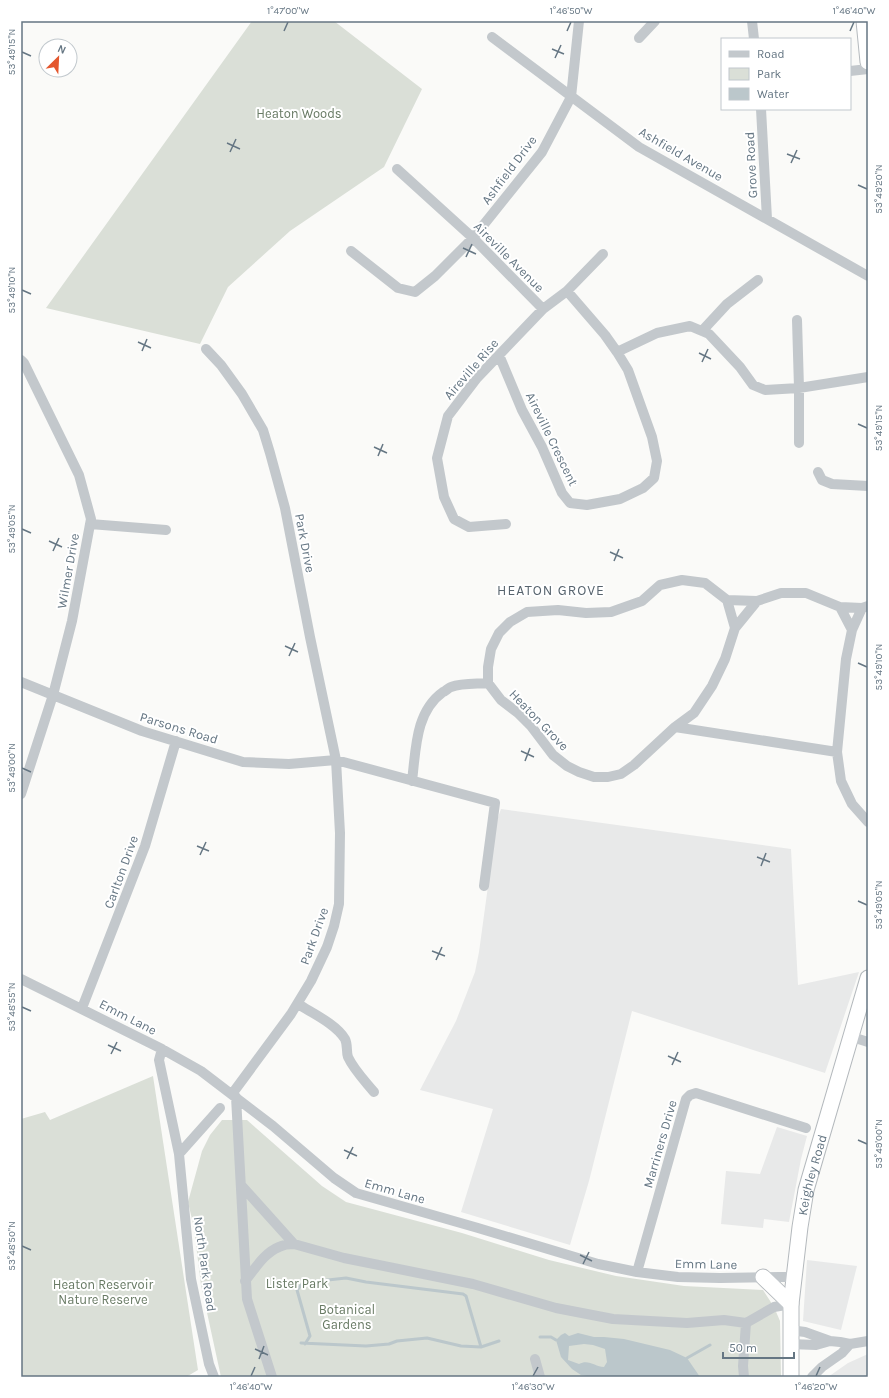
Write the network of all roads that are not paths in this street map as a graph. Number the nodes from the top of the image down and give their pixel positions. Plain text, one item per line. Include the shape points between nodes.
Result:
1 (579, 21) edge
2 (655, 21) edge
3 (752, 21) edge
4 (864, 21) edge
5 (492, 37) dead end
6 (639, 38) dead end
7 (754, 38) edge
8 (868, 62) edge
9 (868, 70) edge
10 (851, 71) edge
11 (571, 97) junction
12 (761, 110) edge
13 (397, 169) dead end
14 (768, 219) junction
15 (473, 238) junction
16 (351, 251) dead end
17 (603, 254) dead end
18 (868, 276) edge
19 (758, 280) dead end
20 (567, 291) junction
21 (543, 309) junction
22 (796, 320) dead end
23 (702, 331) junction
24 (206, 349) dead end
25 (616, 352) junction
26 (499, 355) junction
27 (21, 360) edge
28 (868, 377) edge
29 (799, 388) junction
30 (799, 443) dead end
31 (818, 472) dead end
32 (868, 486) edge
33 (90, 524) junction
34 (506, 524) dead end
35 (166, 530) dead end
36 (727, 600) junction
37 (757, 601) junction
38 (840, 607) junction
39 (865, 607) edge
40 (735, 628) junction
41 (852, 630) junction
42 (21, 682) edge
43 (488, 683) junction
44 (53, 695) junction
45 (675, 727) junction
46 (176, 741) junction
47 (837, 752) junction
48 (336, 760) junction
49 (412, 781) junction
50 (21, 794) edge
51 (868, 822) edge
52 (484, 886) dead end
53 (868, 978) edge
54 (21, 979) edge
55 (298, 1004) junction
56 (82, 1008) junction
57 (852, 1037) junction
58 (868, 1042) edge
59 (162, 1049) junction
60 (374, 1092) dead end
61 (234, 1095) junction
62 (220, 1108) dead end
63 (806, 1128) dead end
64 (179, 1154) junction
65 (241, 1185) junction
66 (294, 1244) junction
67 (637, 1272) junction
68 (764, 1277) junction
69 (794, 1278) junction
70 (246, 1281) junction
71 (791, 1304) junction
72 (746, 1323) junction
73 (790, 1337) junction
74 (868, 1341) edge
75 (850, 1344) junction
76 (535, 1359) dead end
77 (214, 1377) edge
78 (272, 1377) edge
79 (540, 1377) edge
80 (744, 1377) edge
81 (791, 1377) edge
82 (812, 1377) edge

1 - 11 street, Ashfield Drive
2 - 6 street
3 - 7 street
4 - 8 highway
5 - 11 street, Ashfield Avenue
9 - 10 street
11 - 14 street, Ashfield Avenue via 639,147
11 - 15 street, Ashfield Drive via 542,152
12 - 14 street, Grove Road
13 - 15 street, Aireville Avenue
14 - 18 street, Ashfield Avenue
15 - 16 street, Ashfield Drive via 415,292 398,288
15 - 21 street, Aireville Avenue
17 - 20 street, Aireville Avenue
19 - 23 street via 727,304
20 - 21 street, Aireville Avenue
20 - 25 street via 605,335
21 - 26 street, Aireville Rise
22 - 29 street
23 - 25 street via 690,326 657,333
23 - 29 street via 709,334 753,385 765,390
24 - 48 street, Park Drive via 242,394 263,430 285,508
25 - 26 street, Aireville Crescent via 628,370 652,436 657,461 654,478 643,488 620,499 587,505 570,503 562,493
26 - 34 street, Aireville Rise via 477,378 448,416 437,458 444,497 454,519 469,527
27 - 33 street, Wilmer Drive via 79,475
28 - 29 street
29 - 30 street
31 - 32 street via 822,480 832,484
33 - 35 street
33 - 44 street, Wilmer Drive via 72,621
36 - 37 street
36 - 40 street
36 - 43 street via 705,583 682,580 660,585 642,601 611,612 527,612 510,622 499,633 491,649
37 - 38 street via 781,593 806,593
37 - 40 street, Heaton Grove
38 - 39 street
38 - 41 street
39 - 41 street
40 - 45 street, Heaton Grove via 725,659 712,686 694,713
41 - 47 street via 846,659
42 - 44 street, Parsons Road
43 - 45 street, Heaton Grove via 501,700 531,726 552,755 567,766 594,777 621,774
43 - 49 street via 450,687 428,706 420,727
44 - 46 street, Parsons Road via 142,731
44 - 50 street, Wilmer Drive
45 - 47 street
46 - 48 street, Parsons Road via 244,762 289,764
46 - 56 street, Carlton Drive via 145,846
47 - 51 street via 841,781 852,804
48 - 49 street
48 - 55 street, Park Drive via 340,834 339,904 327,947
49 - 52 street via 496,803
53 - 57 highway, Keighley Road
54 - 56 street, Emm Lane
55 - 60 street via 330,1024 344,1038 352,1067
55 - 61 street, Park Drive
56 - 59 street, Emm Lane
57 - 58 street
57 - 69 highway, Keighley Road via 806,1190
59 - 61 street, Emm Lane via 201,1071
59 - 64 street via 159,1060
61 - 65 street
61 - 67 street, Emm Lane via 334,1178 356,1193 598,1264
62 - 64 street
63 - 67 street, Marriners Drive via 696,1093 690,1095 686,1099
64 - 77 street, North Park Road via 191,1280
65 - 66 street
65 - 70 street
66 - 70 street via 272,1250
66 - 72 street via 344,1258 473,1284 556,1308 613,1319 687,1323 724,1320
67 - 68 street, Emm Lane via 685,1277
68 - 69 street, Emm Lane
68 - 71 highway
69 - 71 highway, Keighley Road
70 - 78 street via 250,1308
71 - 72 street via 774,1307
71 - 73 highway, Keighley Road
72 - 80 street
73 - 75 street via 805,1332 830,1341
73 - 81 highway, Keighley Road
74 - 75 street
75 - 82 street
76 - 79 street

